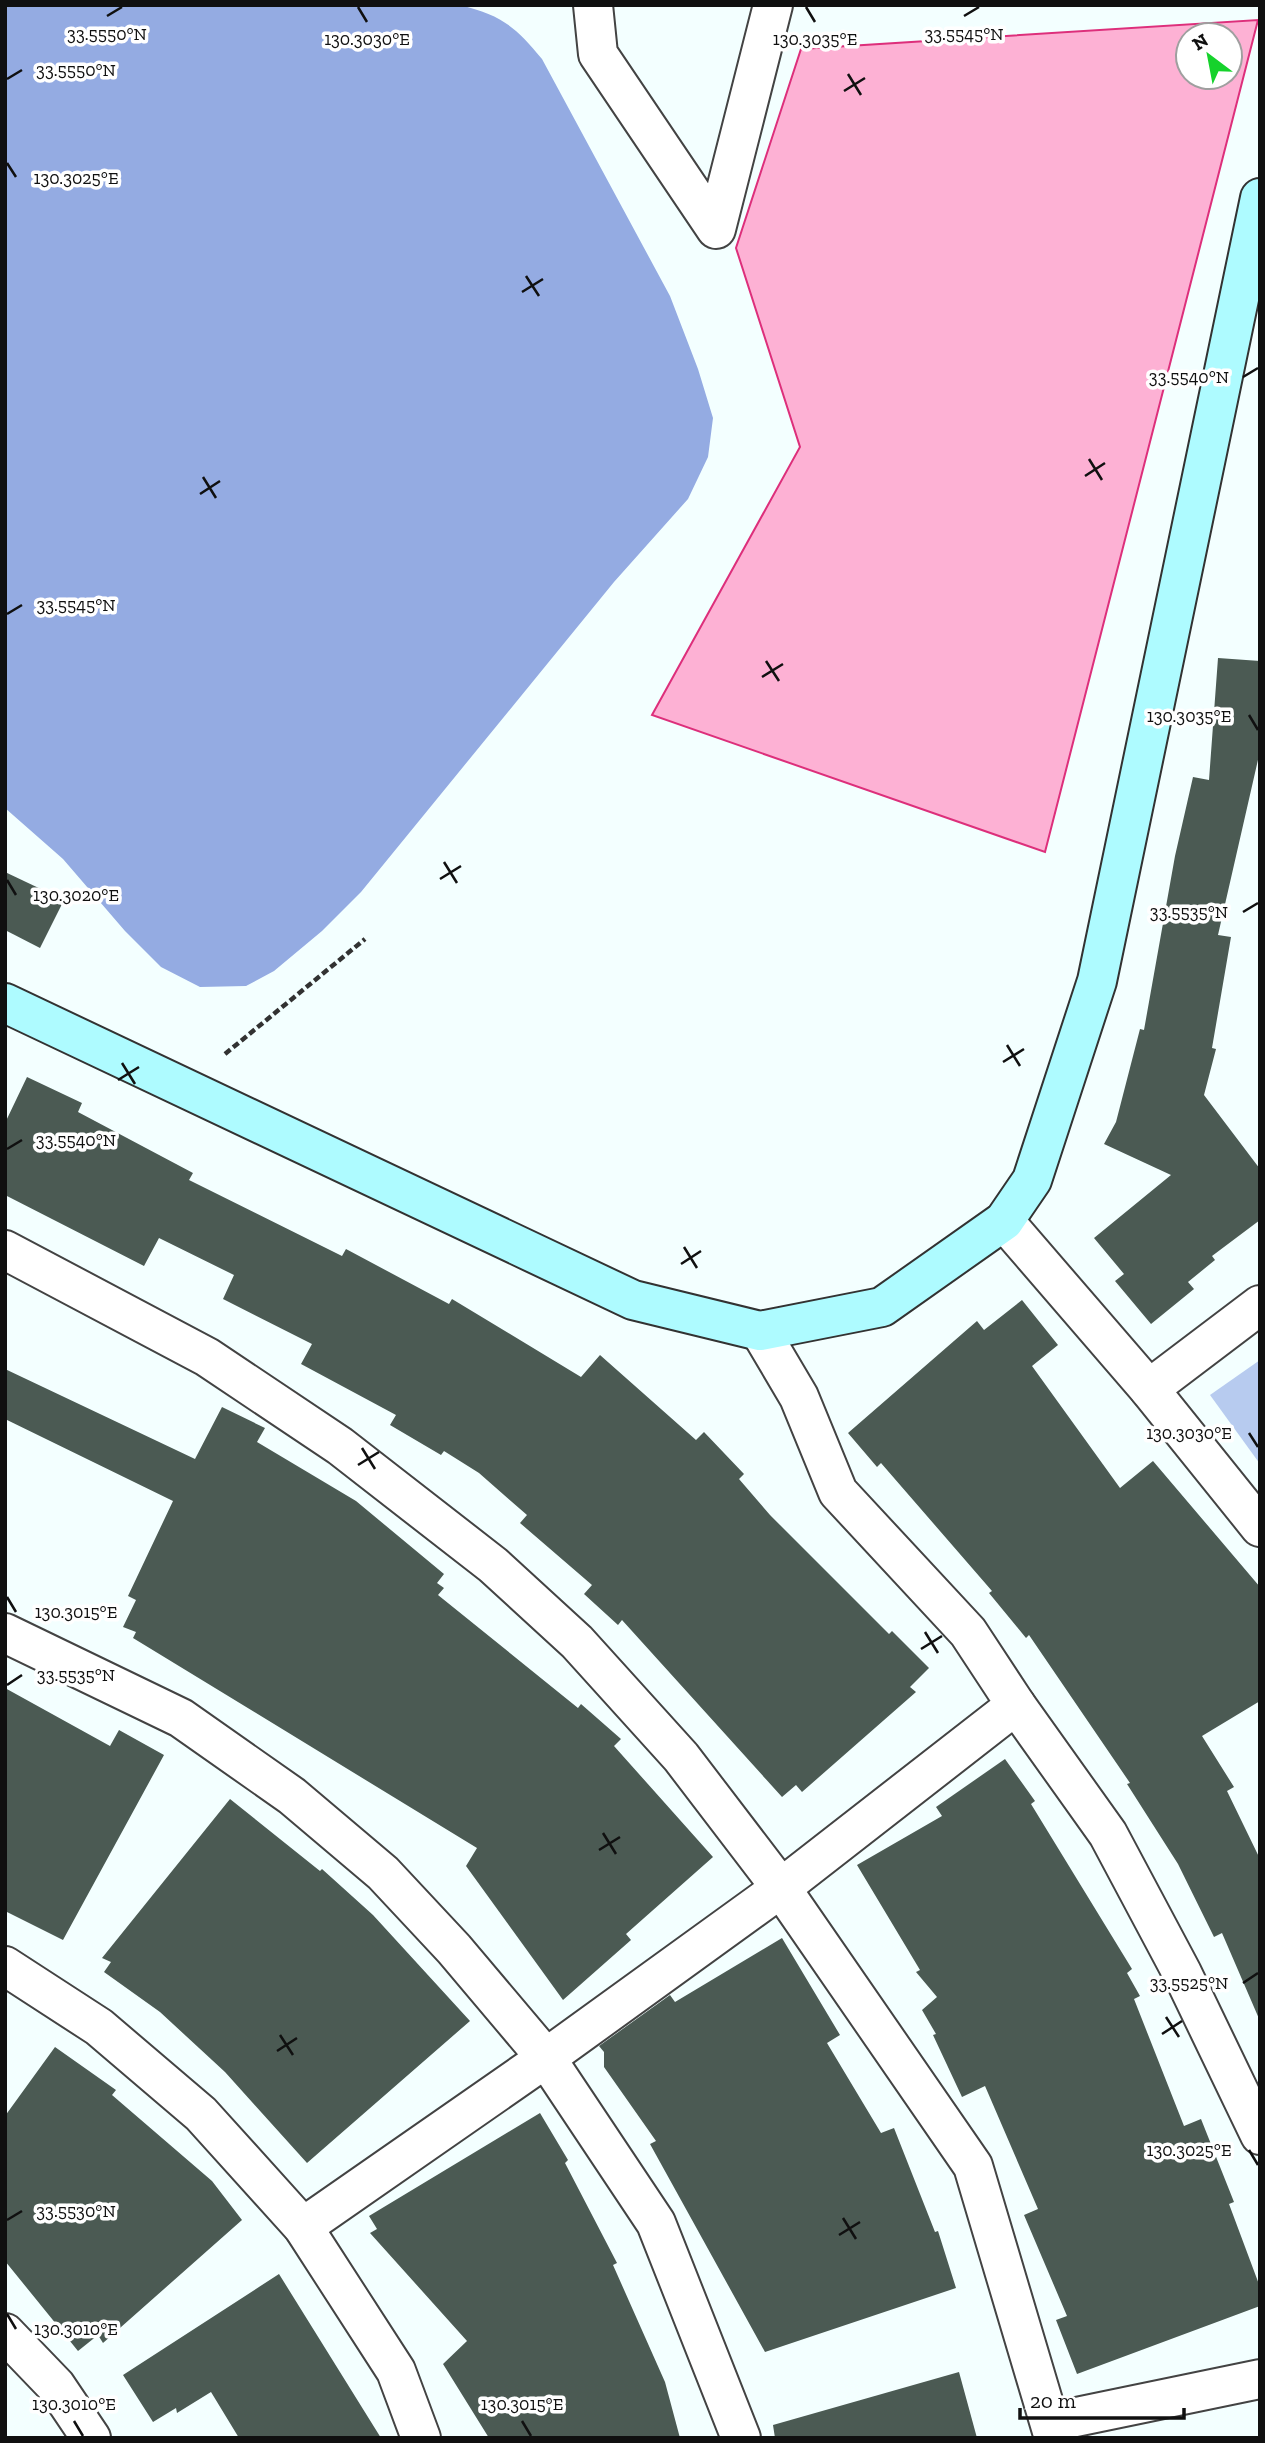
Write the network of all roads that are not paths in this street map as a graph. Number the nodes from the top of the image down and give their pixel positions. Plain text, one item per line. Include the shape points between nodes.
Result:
1 (593, 5) edge
2 (773, 5) edge
3 (1260, 198) edge
4 (1252, 281) edge
5 (5, 1003) edge
6 (1004, 1221) junction
7 (5, 1250) edge
8 (1260, 1305) edge
9 (760, 1331) junction
10 (1149, 1390) junction
11 (1260, 1527) edge
12 (5, 1633) edge
13 (1016, 1705) junction
14 (781, 1888) junction
15 (5, 1966) edge
16 (546, 2058) junction
17 (1260, 2135) edge
18 (303, 2227) junction
19 (5, 2333) edge
20 (1260, 2379) edge
21 (1053, 2430) edge
22 (91, 2438) edge
23 (421, 2438) edge
24 (741, 2438) edge

1 - 2 street via 598,54 716,229
3 - 4 street
4 - 6 street via 1174,597 1097,981 1032,1180
5 - 9 street via 633,1300
6 - 9 street via 882,1307
6 - 10 street
7 - 14 street via 208,1357 340,1446 493,1565 577,1642 681,1757
8 - 10 street
9 - 13 street via 799,1396 838,1492 968,1632
10 - 11 street
12 - 16 street via 181,1718 292,1796 383,1873
13 - 14 street
13 - 17 street via 1108,1834
14 - 16 street
14 - 21 street via 973,2166
15 - 18 street via 99,2027 201,2114
16 - 18 street
16 - 24 street via 656,2223
18 - 23 street via 396,2371
19 - 22 street via 56,2386
20 - 21 street

